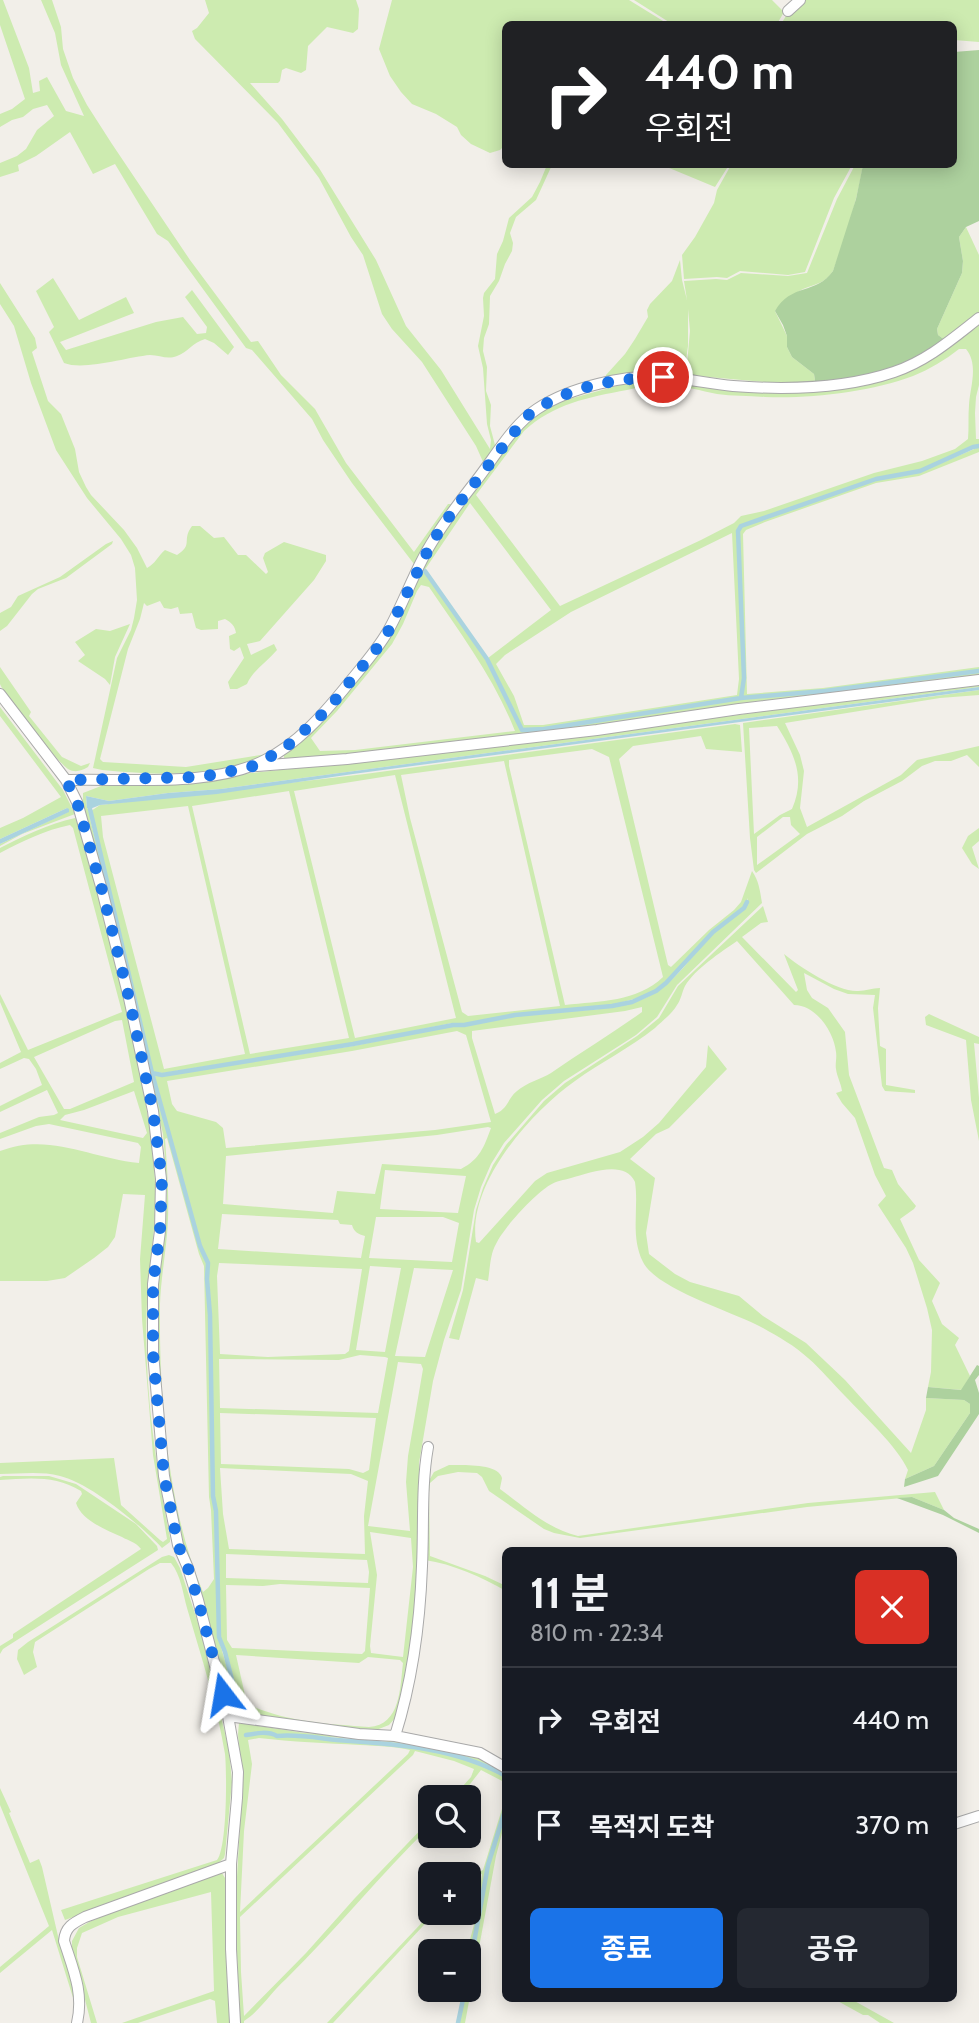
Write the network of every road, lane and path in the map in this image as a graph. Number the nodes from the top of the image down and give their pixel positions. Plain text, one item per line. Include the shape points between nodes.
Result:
1 (800, 0) edge
2 (788, 11) dead end
3 (979, 318) edge
4 (979, 680) edge
5 (0, 694) edge
6 (251, 767) junction
7 (66, 780) junction
8 (428, 1447) dead end
9 (228, 1716) junction
10 (395, 1736) junction
11 (502, 1766) edge
12 (979, 1816) edge
13 (957, 1823) edge
14 (231, 1864) junction
15 (77, 2023) edge
16 (235, 2023) edge

1 - 2 street
3 - 6 street via 926,358 875,378 788,387 643,377 585,388 537,409 515,430 432,542 388,632 367,661 300,736
4 - 6 street via 597,730
5 - 7 street
6 - 7 street via 201,777
7 - 9 street via 77,802 102,890 153,1111 162,1179 153,1284 153,1353 164,1476 178,1545 198,1600
8 - 10 street via 418,1608 405,1703
9 - 10 street
9 - 14 street via 238,1772
10 - 11 street via 480,1753
12 - 13 street
14 - 15 street via 70,1925 64,1941 79,1988
14 - 16 street

